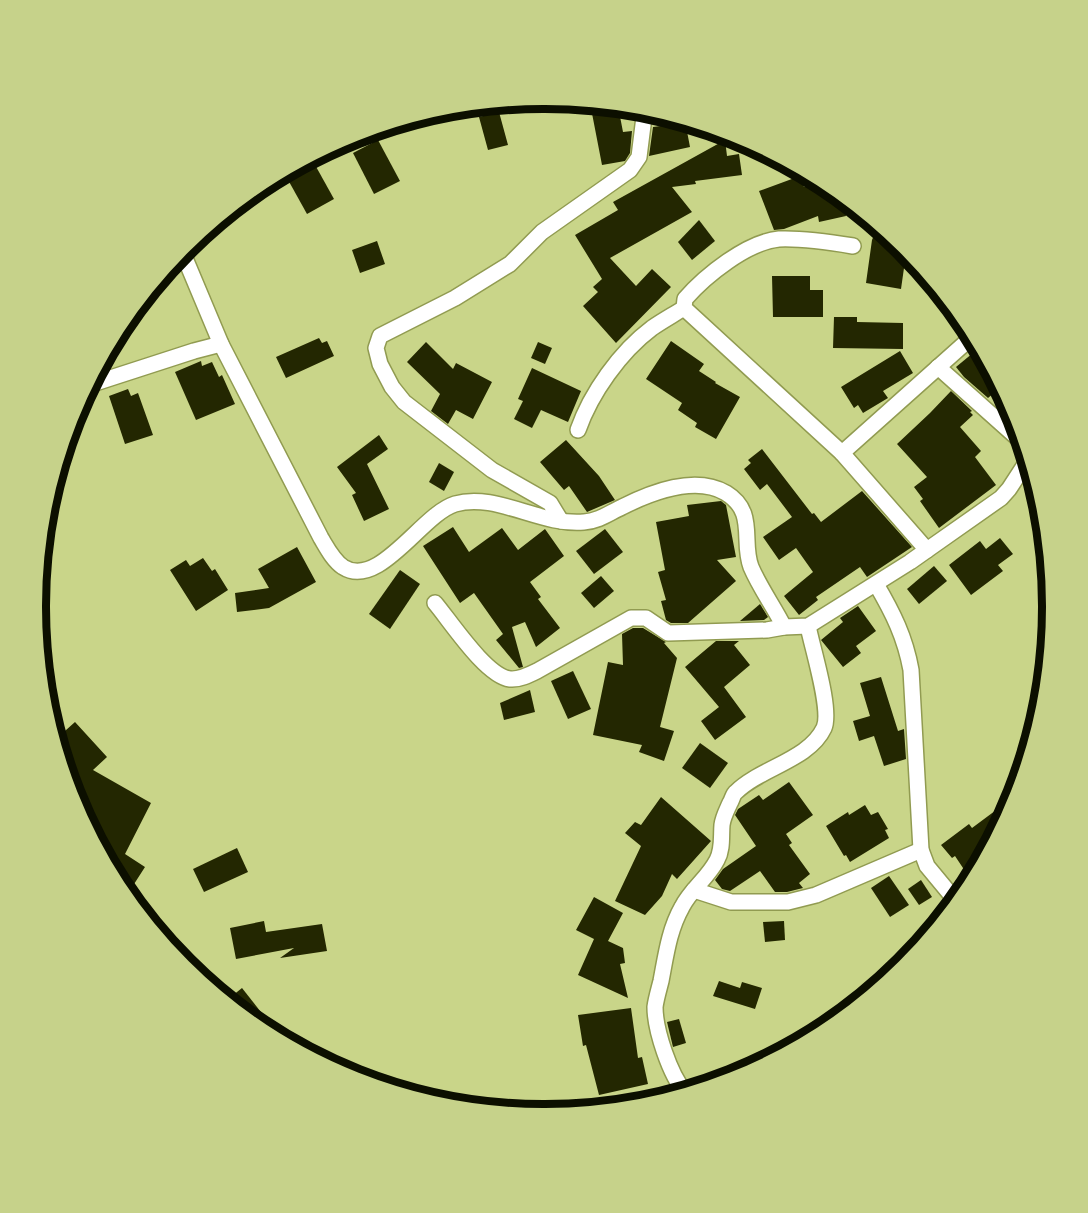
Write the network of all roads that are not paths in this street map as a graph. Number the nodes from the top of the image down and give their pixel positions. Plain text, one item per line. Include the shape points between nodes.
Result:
1 (644, 120) edge
2 (853, 246) dead end
3 (186, 261) edge
4 (684, 308) junction
5 (966, 343) edge
6 (221, 344) junction
7 (938, 367) junction
8 (101, 381) edge
9 (578, 430) dead end
10 (1009, 431) edge
11 (842, 453) junction
12 (1022, 469) edge
13 (561, 521) junction
14 (927, 550) junction
15 (876, 584) junction
16 (435, 603) dead end
17 (808, 626) junction
18 (784, 627) junction
19 (921, 850) junction
20 (694, 890) junction
21 (950, 894) edge
22 (680, 1085) edge

1 - 13 street via 639,158 630,171 542,232 510,264 455,298 380,336 376,348 380,364 404,402 492,470 550,503
2 - 4 street via 788,239 758,245 712,273 685,299
3 - 6 street
4 - 9 street via 650,329 620,360 592,397
4 - 11 street
5 - 7 street
6 - 8 street
6 - 13 street via 321,538 344,567 358,572 369,570 454,504 488,502
7 - 10 street
7 - 11 street
11 - 14 street
12 - 14 street via 1001,498
13 - 18 street via 586,522 603,517 683,485 709,486 727,494 742,510 750,564
14 - 15 street
15 - 17 street
15 - 19 street via 906,645 911,670
16 - 18 street via 484,665 511,680 537,671 631,618 646,618 669,633
17 - 18 street
17 - 20 street via 825,700 824,728 795,755 735,792 722,822 718,858
19 - 20 street via 816,895 788,902 731,902
19 - 21 street via 927,866
20 - 22 street via 671,929 655,1007 668,1060

